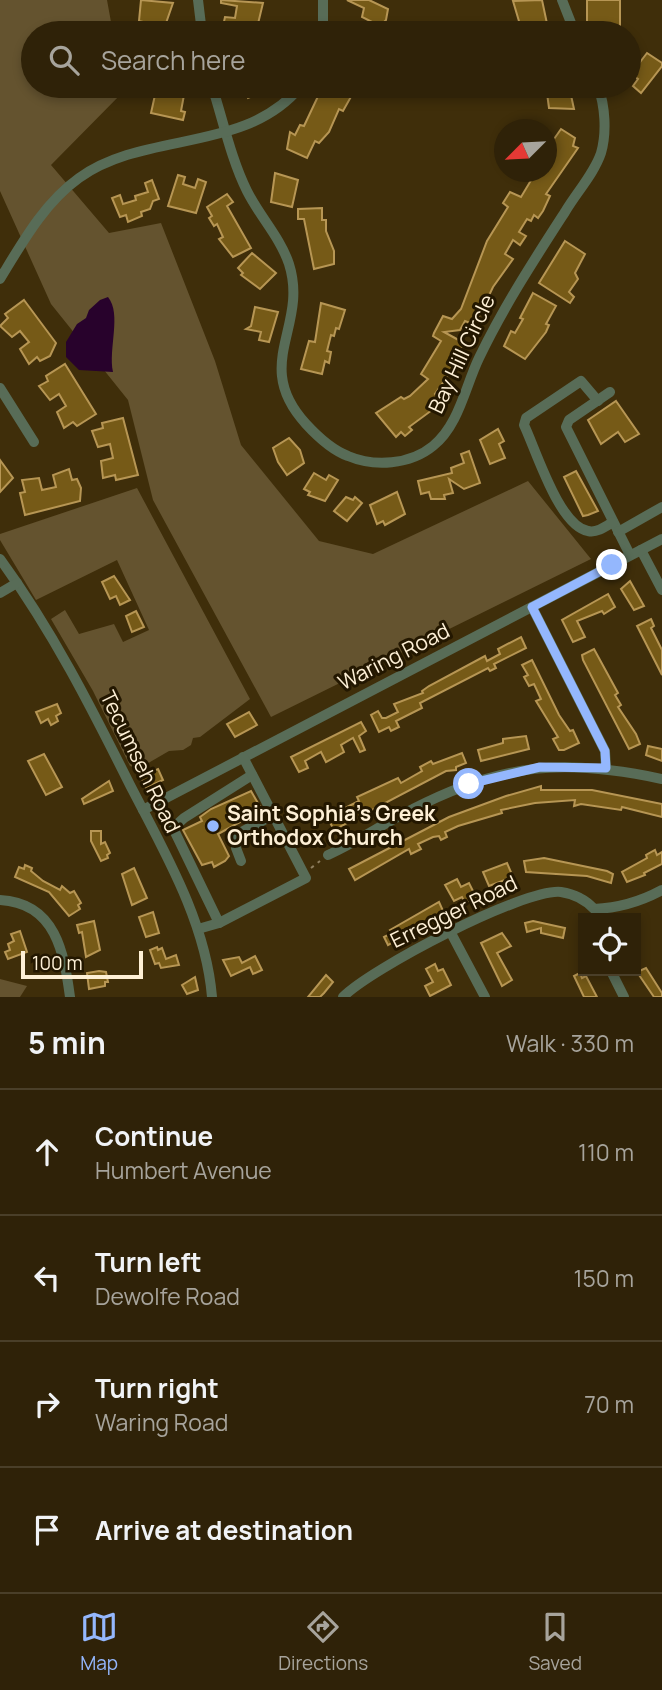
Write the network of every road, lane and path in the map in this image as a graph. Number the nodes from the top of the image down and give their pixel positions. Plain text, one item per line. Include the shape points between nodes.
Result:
1 (198, 0) edge
2 (323, 0) edge
3 (562, 0) edge
4 (201, 21) edge
5 (323, 21) edge
6 (570, 21) edge
7 (216, 98) edge
8 (289, 98) edge
9 (602, 98) edge
10 (227, 132) junction
11 (2, 272) edge
12 (0, 388) edge
13 (610, 392) dead end
14 (598, 401) junction
15 (34, 442) dead end
16 (662, 507) edge
17 (616, 527) junction
18 (662, 539) edge
19 (641, 550) junction
20 (630, 555) junction
21 (0, 559) edge
22 (4, 573) edge
23 (17, 583) junction
24 (662, 590) edge
25 (0, 593) edge
26 (532, 607) junction
27 (243, 757) junction
28 (606, 768) junction
29 (253, 775) junction
30 (662, 779) edge
31 (143, 810) junction
32 (273, 815) junction
33 (328, 855) joint
34 (241, 861) dead end
35 (304, 872) junction
36 (662, 890) edge
37 (0, 900) edge
38 (595, 913) edge
39 (219, 923) junction
40 (198, 929) junction
41 (452, 933) junction
42 (614, 976) edge
43 (346, 996) edge
44 (70, 997) edge
45 (212, 997) edge
46 (485, 997) edge
47 (624, 997) edge

1 - 4 street
2 - 5 street
3 - 6 street
7 - 10 street, Bay Hill Circle
8 - 10 street via 275,111
9 - 10 street, Bay Hill Circle via 604,139 593,169 505,307 445,434 424,452 388,463 349,457 336,450 311,430 288,402 280,361 292,310 290,268 278,238 245,187
10 - 11 street via 125,155 79,178 50,205
12 - 15 street
13 - 14 street
14 - 17 street via 569,420 566,427
14 - 17 street via 581,381 526,418 524,425 566,517 590,532
16 - 17 street
17 - 20 street
18 - 19 street, Waring Road
19 - 20 street, Waring Road
19 - 24 street
20 - 26 street, Waring Road
21 - 22 street, Tecumseh Road
22 - 23 street, Tecumseh Road
23 - 25 street
23 - 31 street, Tecumseh Road via 84,692
26 - 27 street, Waring Road
26 - 28 street via 605,751
27 - 29 street
27 - 31 street, Waring Road
28 - 30 street
28 - 33 street via 540,767 491,777 413,809
29 - 32 street
29 - 39 street via 173,828
31 - 40 street, Tecumseh Road
32 - 34 street via 238,834 236,848
32 - 35 street
33 - 35 path
35 - 39 street via 306,878
36 - 38 street, Erregger Road
37 - 44 street via 21,905 55,933 65,959
38 - 41 street, Erregger Road via 580,897 541,893
39 - 40 street
40 - 45 street, Tecumseh Road
41 - 43 street, Erregger Road via 383,968
41 - 46 street
42 - 47 street

